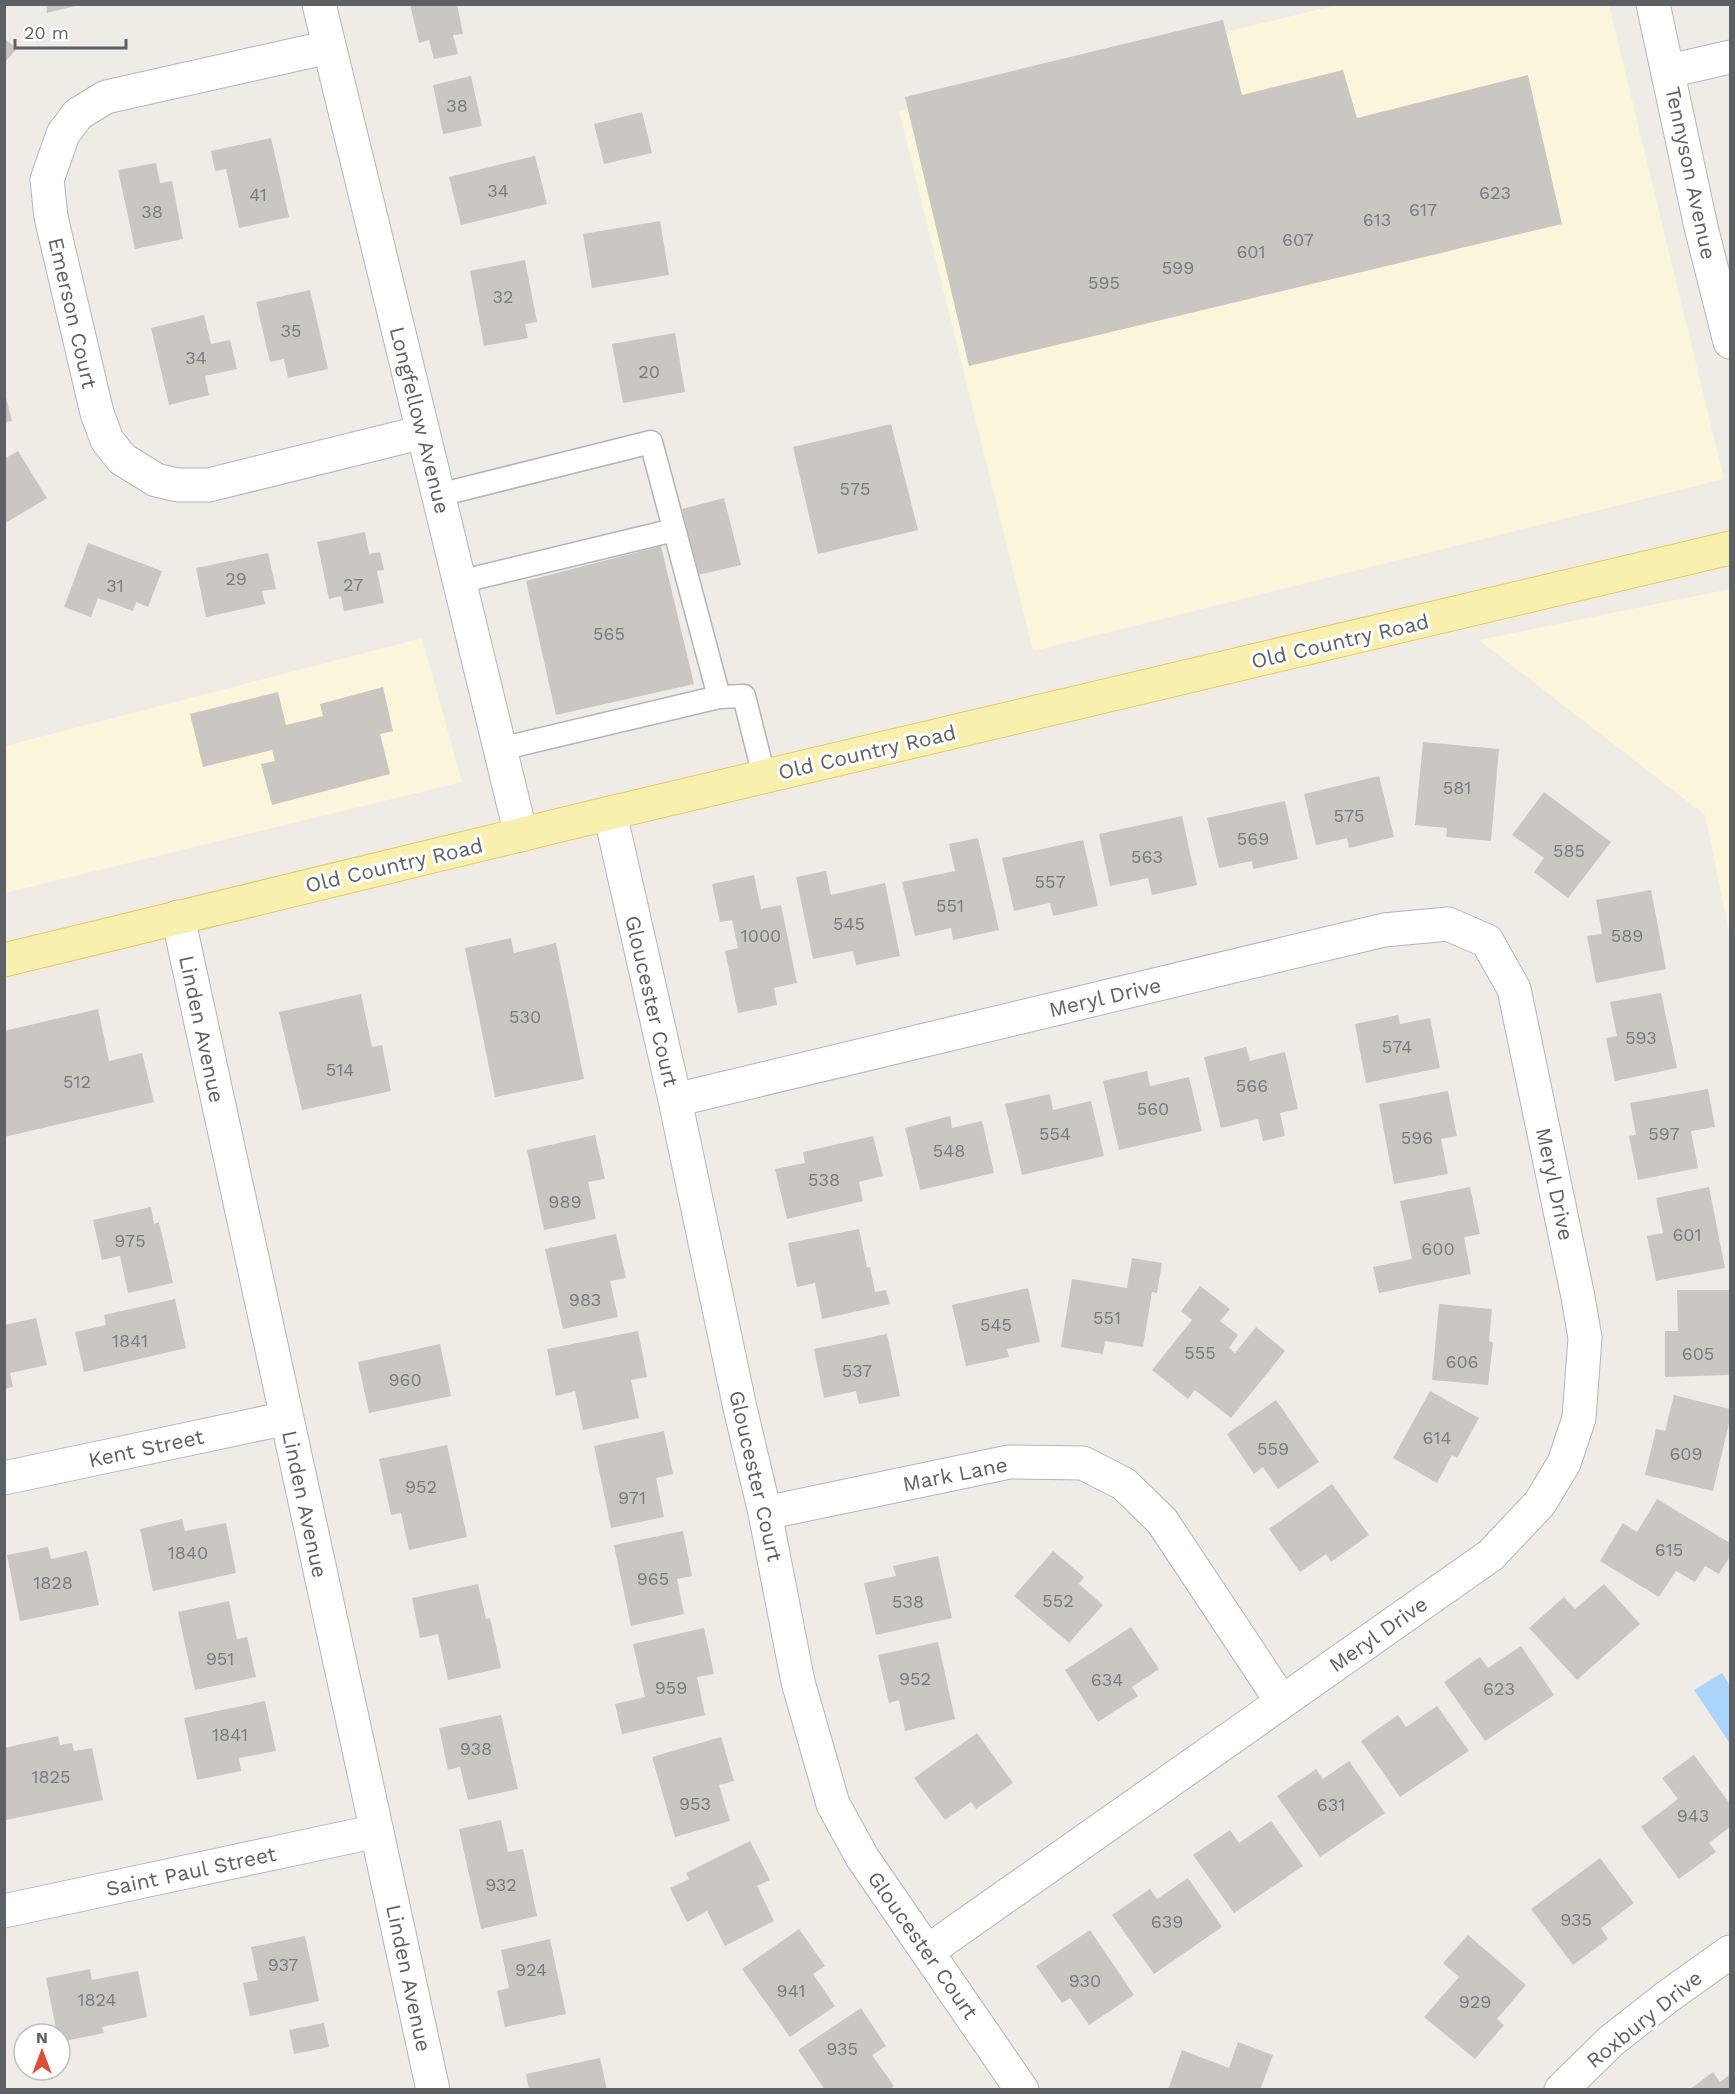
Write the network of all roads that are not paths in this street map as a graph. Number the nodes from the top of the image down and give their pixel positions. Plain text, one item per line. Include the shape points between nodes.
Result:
1 (319, 4) edge
2 (1653, 4) edge
3 (329, 47) junction
4 (1731, 57) edge
5 (1669, 71) junction
6 (1731, 342) edge
7 (423, 432) junction
8 (439, 495) junction
9 (674, 530) junction
10 (1731, 548) edge
11 (459, 582) junction
12 (719, 697) junction
13 (500, 749) junction
14 (764, 776) junction
15 (610, 813) junction
16 (521, 835) junction
17 (178, 917) junction
18 (4, 960) edge
19 (675, 1100) junction
20 (287, 1418) junction
21 (4, 1478) edge
22 (765, 1513) junction
23 (1282, 1702) junction
24 (377, 1831) junction
25 (4, 1911) edge
26 (928, 1951) junction
27 (1731, 1952) edge
28 (433, 2090) edge
29 (1022, 2090) edge
30 (1561, 2090) edge

1 - 3 street, Longfellow Avenue
2 - 5 street, Tennyson Avenue
3 - 7 street, Longfellow Avenue
3 - 7 street, Emerson Court via 106,97 78,114 63,134 47,180 51,217 94,402 107,440 122,459 156,480 178,485 209,485
4 - 5 street
5 - 6 street, Tennyson Avenue via 1701,226
7 - 8 street, Longfellow Avenue
8 - 9 lane via 651,442
8 - 11 street, Longfellow Avenue
9 - 11 lane
9 - 12 lane
10 - 14 main road, Old Country Road
11 - 13 street, Longfellow Avenue
12 - 13 lane
12 - 14 lane via 744,696
13 - 16 street, Longfellow Avenue
14 - 15 main road, Old Country Road
15 - 16 main road, Old Country Road
15 - 19 street, Gloucester Court
16 - 17 main road, Old Country Road
17 - 18 main road, Old Country Road
17 - 20 street, Linden Avenue
19 - 22 street, Gloucester Court
19 - 23 street, Meryl Drive via 1384,930 1448,924 1487,941 1514,989 1578,1297 1585,1338 1579,1418 1564,1463 1540,1503 1491,1555
20 - 21 street, Kent Street
20 - 24 street, Linden Avenue
22 - 23 street, Mark Lane via 1009,1462 1083,1463 1124,1484 1162,1521
22 - 26 street, Gloucester Court via 798,1682 833,1804 862,1857
23 - 26 street, Meryl Drive
24 - 25 street, Saint Paul Street
24 - 28 street, Linden Avenue
26 - 29 street, Gloucester Court
27 - 30 street, Roxbury Drive via 1611,2041

